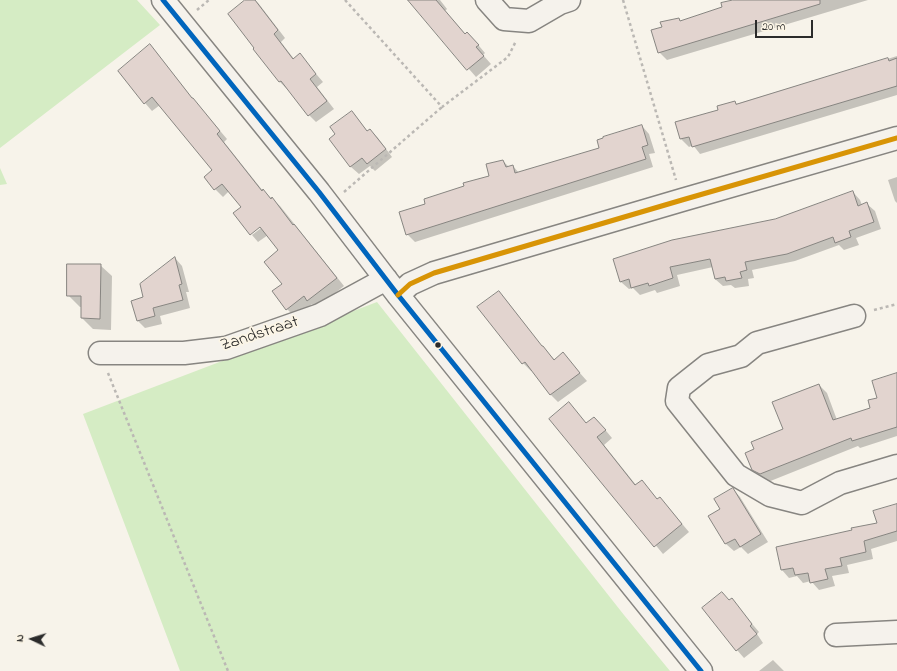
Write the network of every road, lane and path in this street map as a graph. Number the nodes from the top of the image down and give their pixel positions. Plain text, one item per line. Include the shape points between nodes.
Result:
1 (163, 0) edge
2 (345, 0) edge
3 (487, 0) edge
4 (569, 0) edge
5 (623, 0) edge
6 (526, 21) junction
7 (442, 107) junction
8 (897, 138) edge
9 (682, 200) junction
10 (329, 205) junction
11 (392, 287) junction
12 (897, 304) edge
13 (854, 316) joint
14 (100, 353) joint
15 (897, 466) edge
16 (897, 632) edge
17 (836, 635) dead end
18 (228, 671) edge
19 (700, 671) edge

1 - 10 street
2 - 7 path
3 - 6 street via 504,19
4 - 6 street
5 - 9 path
6 - 7 path via 508,57
7 - 10 path
8 - 9 street, Zandstraat
9 - 11 street, Zandstraat via 434,273 410,284
10 - 11 street
11 - 14 street, Zandstraat via 226,348 184,353
11 - 19 street
12 - 13 path
13 - 15 street via 757,343 742,356 708,365 679,388 677,401 736,475 770,495 802,503 840,483
14 - 18 path
16 - 17 street

